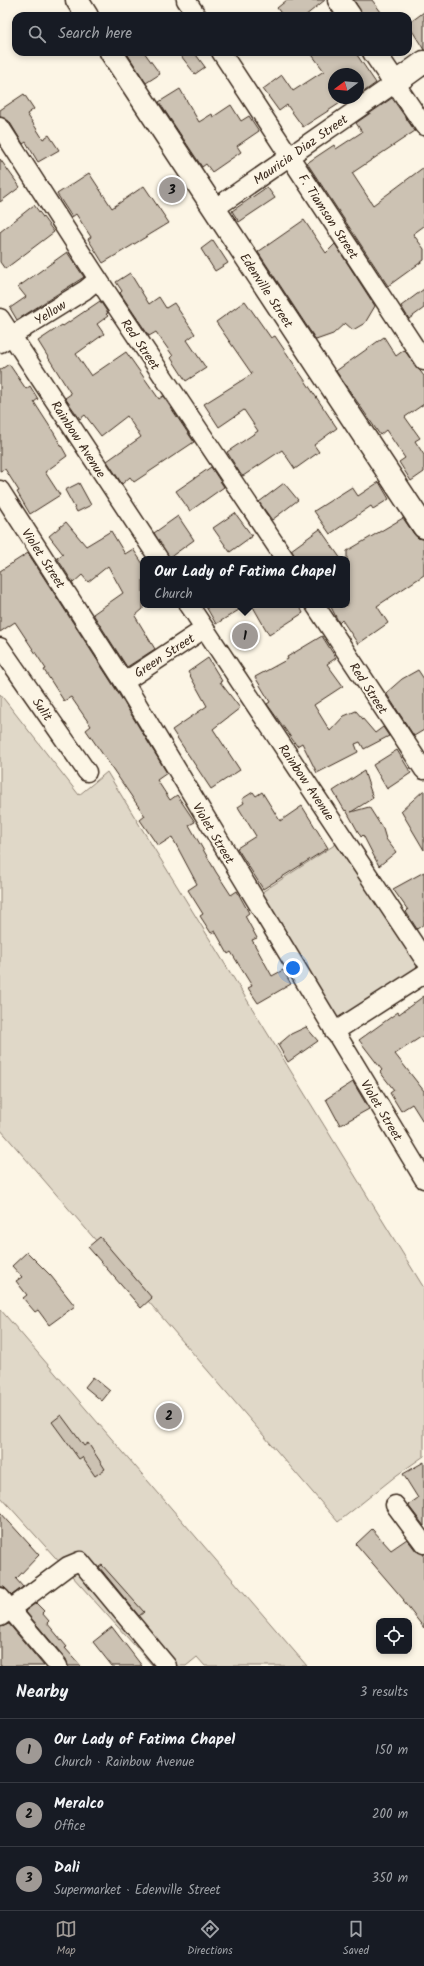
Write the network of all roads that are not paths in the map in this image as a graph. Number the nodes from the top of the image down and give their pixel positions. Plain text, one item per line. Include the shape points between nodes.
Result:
1 (77, 0) edge
2 (186, 0) edge
3 (339, 0) edge
4 (84, 12) edge
5 (194, 12) edge
6 (347, 12) edge
7 (114, 56) edge
8 (224, 56) edge
9 (377, 56) edge
10 (424, 62) edge
11 (395, 83) junction
12 (424, 126) edge
13 (0, 127) edge
14 (290, 156) junction
15 (214, 209) junction
16 (98, 280) junction
17 (0, 318) edge
18 (6, 339) edge
19 (424, 361) edge
20 (0, 490) edge
21 (424, 527) edge
22 (157, 556) edge
23 (282, 556) edge
24 (191, 608) edge
25 (317, 608) edge
26 (204, 629) junction
27 (0, 647) edge
28 (124, 682) junction
29 (424, 770) edge
30 (87, 772) dead end
31 (424, 959) edge
32 (424, 974) edge
33 (334, 1032) junction
34 (424, 1179) edge
35 (396, 1505) dead end
36 (424, 1544) edge
37 (3, 1608) edge
38 (58, 1666) edge
39 (167, 1666) edge

1 - 4 street
2 - 5 street
3 - 6 street
7 - 15 street, Edenville Street
8 - 14 street, F. Tiamson Street
9 - 11 street
10 - 11 street, Mauricia Diaz Street
11 - 12 street
11 - 14 street, Mauricia Diaz Street
13 - 16 street, Red Street
14 - 15 street, Mauricia Diaz Street
14 - 19 street, F. Tiamson Street
15 - 21 street, Edenville Street
16 - 18 street, Yellow
16 - 23 street, Red Street
17 - 18 street, Rainbow Avenue
18 - 22 street, Rainbow Avenue
20 - 28 street, Violet Street
24 - 26 street, Rainbow Avenue
25 - 29 street, Red Street
26 - 28 street, Green Street
26 - 31 street, Rainbow Avenue
27 - 30 street, Sulit
28 - 33 street, Violet Street
32 - 33 street
33 - 34 street, Violet Street
35 - 36 street
37 - 38 street
37 - 39 street via 80,1561

